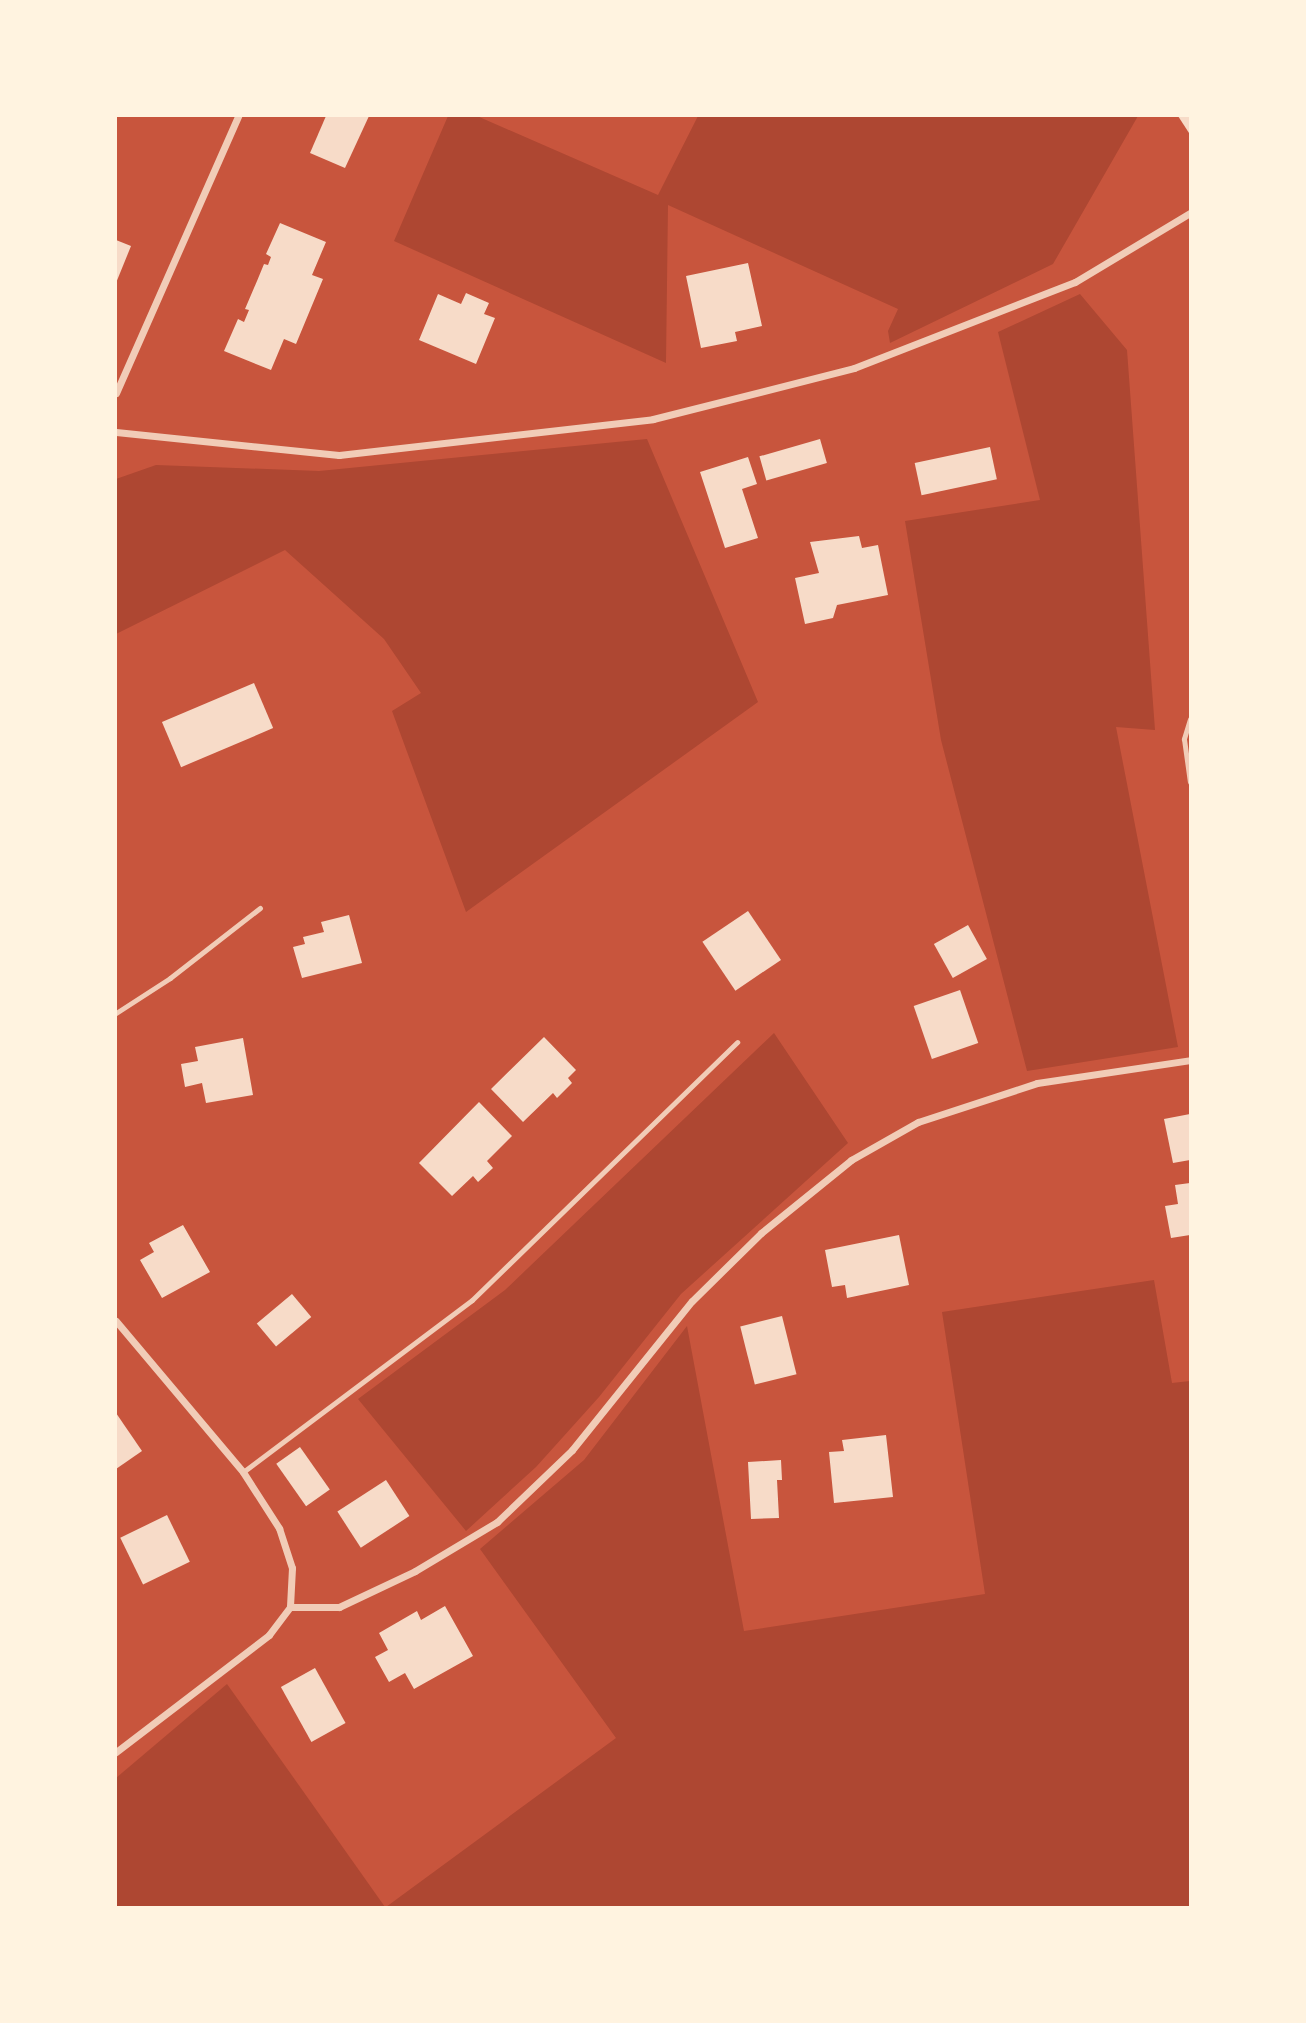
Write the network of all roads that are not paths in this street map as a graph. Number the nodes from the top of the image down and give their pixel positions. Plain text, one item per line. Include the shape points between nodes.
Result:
1 (239, 116) edge
2 (1191, 214) edge
3 (116, 393) edge
4 (116, 432) edge
5 (1191, 719) edge
6 (1191, 782) edge
7 (260, 908) dead end
8 (116, 1013) edge
9 (737, 1042) dead end
10 (1191, 1060) edge
11 (116, 1321) edge
12 (243, 1472) junction
13 (290, 1607) junction
14 (116, 1752) edge

1 - 3 street
2 - 4 street via 1075,282 867,363 653,419 339,455
5 - 6 lane via 1184,739
7 - 8 lane via 170,978
9 - 12 lane via 472,1300
10 - 13 street via 1037,1083 918,1122 851,1160 761,1233 692,1301 572,1450 497,1522 415,1571 339,1607
11 - 12 street
12 - 13 street via 279,1528 292,1568
13 - 14 street via 269,1635

